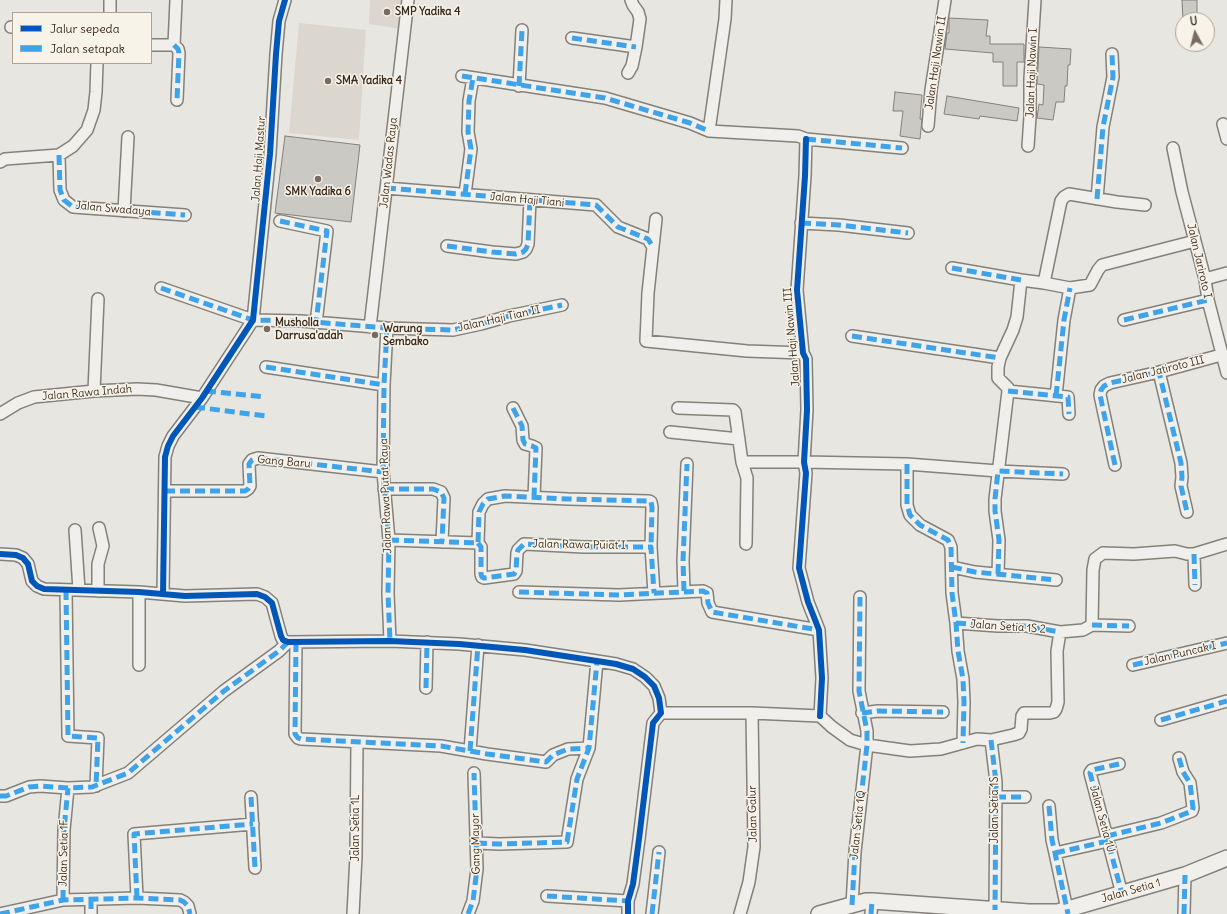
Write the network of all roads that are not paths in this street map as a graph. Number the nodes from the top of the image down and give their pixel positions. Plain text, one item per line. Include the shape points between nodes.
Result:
1 (110, 0) edge
2 (176, 0) edge
3 (285, 0) edge
4 (408, 0) edge
5 (631, 0) edge
6 (726, 0) edge
7 (945, 0) edge
8 (1035, 0) edge
9 (110, 12) edge
10 (522, 30) dead end
11 (572, 38) dead end
12 (152, 45) edge
13 (174, 45) junction
14 (636, 47) junction
15 (1112, 54) dead end
16 (97, 64) edge
17 (628, 72) dead end
18 (519, 86) junction
19 (177, 100) dead end
20 (1223, 124) dead end
21 (928, 126) dead end
22 (709, 131) junction
23 (128, 137) dead end
24 (806, 139) junction
25 (1227, 139) edge
26 (1028, 146) dead end
27 (902, 148) dead end
28 (1173, 148) dead end
29 (59, 156) junction
30 (0, 162) edge
31 (386, 188) junction
32 (465, 194) junction
33 (1097, 199) junction
34 (530, 200) junction
35 (1145, 205) dead end
36 (124, 211) junction
37 (185, 215) dead end
38 (656, 219) dead end
39 (280, 221) dead end
40 (801, 223) junction
41 (908, 234) dead end
42 (1195, 241) junction
43 (448, 246) dead end
44 (653, 247) junction
45 (952, 268) dead end
46 (1227, 273) edge
47 (1205, 279) junction
48 (1021, 280) junction
49 (1044, 283) junction
50 (161, 288) dead end
51 (1070, 288) junction
52 (98, 299) dead end
53 (1208, 300) junction
54 (562, 305) dead end
55 (254, 320) junction
56 (1124, 320) dead end
57 (316, 323) junction
58 (370, 327) junction
59 (388, 328) junction
60 (852, 336) dead end
61 (803, 353) junction
62 (1222, 355) junction
63 (1000, 358) junction
64 (266, 367) dead end
65 (1159, 372) junction
66 (1227, 373) edge
67 (384, 385) junction
68 (94, 391) junction
69 (1008, 391) junction
70 (1056, 396) junction
71 (202, 398) junction
72 (513, 408) dead end
73 (678, 408) dead end
74 (0, 414) edge
75 (1070, 414) dead end
76 (670, 432) dead end
77 (739, 439) junction
78 (742, 462) junction
79 (804, 462) junction
80 (687, 464) dead end
81 (907, 464) junction
82 (1115, 465) dead end
83 (998, 471) junction
84 (383, 472) junction
85 (1063, 474) dead end
86 (384, 489) junction
87 (165, 491) junction
88 (534, 498) junction
89 (1187, 512) dead end
90 (99, 528) dead end
91 (75, 530) dead end
92 (389, 540) junction
93 (442, 542) junction
94 (478, 543) junction
95 (746, 544) dead end
96 (1227, 544) edge
97 (651, 547) junction
98 (0, 554) edge
99 (1194, 554) junction
100 (952, 568) junction
101 (998, 574) junction
102 (1056, 580) dead end
103 (1195, 585) dead end
104 (66, 590) junction
105 (79, 590) junction
106 (98, 591) junction
107 (684, 591) junction
108 (139, 592) junction
109 (519, 592) dead end
110 (654, 593) junction
111 (164, 594) junction
112 (860, 597) dead end
113 (956, 623) junction
114 (1092, 625) junction
115 (1129, 626) dead end
116 (819, 630) junction
117 (1060, 632) junction
118 (390, 641) junction
119 (292, 642) junction
120 (427, 642) junction
121 (1227, 643) edge
122 (478, 645) junction
123 (597, 661) junction
124 (140, 664) dead end
125 (1133, 665) dead end
126 (426, 688) dead end
127 (1227, 701) edge
128 (943, 712) dead end
129 (661, 713) junction
130 (752, 713) junction
131 (862, 713) junction
132 (820, 716) junction
133 (1161, 720) dead end
134 (991, 740) junction
135 (357, 742) junction
136 (963, 743) junction
137 (867, 745) junction
138 (589, 748) junction
139 (470, 751) junction
140 (1179, 758) dead end
141 (1119, 764) dead end
142 (474, 773) dead end
143 (96, 786) junction
144 (68, 788) junction
145 (0, 796) edge
146 (251, 797) dead end
147 (996, 797) junction
148 (1025, 797) dead end
149 (1049, 806) dead end
150 (252, 824) junction
151 (1107, 838) junction
152 (477, 843) junction
153 (658, 852) dead end
154 (1056, 853) junction
155 (1227, 858) edge
156 (255, 868) dead end
157 (1185, 875) junction
158 (1122, 894) junction
159 (547, 896) dead end
160 (137, 898) junction
161 (91, 899) junction
162 (63, 900) junction
163 (628, 901) junction
164 (852, 905) junction
165 (871, 908) edge
166 (994, 910) junction
167 (1067, 912) edge
168 (0, 914) edge
169 (91, 914) edge
170 (190, 914) edge
171 (353, 914) edge
172 (468, 914) edge
173 (628, 914) edge
174 (652, 914) edge
175 (740, 914) edge
176 (819, 914) edge
177 (1184, 914) edge

1 - 9 street
2 - 13 street
3 - 55 street, Jalan Haji Mastur via 279,21 270,154
4 - 31 street, Jalan Wadas Raya
5 - 14 street via 640,19
6 - 22 street
7 - 21 street, Jalan Haji Nawin II
8 - 26 street, Jalan Haji Nawin I
10 - 18 street
11 - 14 street
12 - 13 street
13 - 19 street via 179,53
14 - 17 street
15 - 33 street via 1113,77 1103,127
16 - 29 street via 94,110 87,130 73,146
18 - 22 street via 605,98
18 - 32 street via 467,77 470,101 468,132 471,149
20 - 25 street
22 - 24 street via 798,136
23 - 36 street
24 - 27 street
24 - 40 street, Jalan Haji Nawin III
28 - 42 street, Jalan Jariroto I
29 - 30 street
29 - 36 street, Jalan Swadaya via 60,190 64,200 73,207
31 - 32 street, Jalan Haji Tiani
31 - 58 street, Jalan Wadas Raya
32 - 34 street, Jalan Haji Tiani
33 - 35 street
33 - 49 street via 1069,194 1061,201
34 - 43 street via 528,244 523,252 516,254
34 - 44 street, Jalan Haji Tiani via 596,205 618,226 648,239
36 - 37 street, Jalan Swadaya
38 - 44 street
39 - 57 street via 327,232
40 - 41 street
40 - 61 street, Jalan Haji Nawin III via 797,290
42 - 47 street, Jalan Jariroto I
42 - 51 street via 1102,265 1090,285
44 - 61 street via 646,342
45 - 48 street
46 - 47 street
47 - 53 street, Jalan Jariroto I
48 - 49 street
48 - 63 street via 1013,330
49 - 51 street
50 - 55 street, Jalan Haji Tian II
51 - 70 street
52 - 68 street
53 - 56 street
53 - 62 street, Jalan Jariroto I
54 - 59 street, Jalan Haji Tian II via 453,330
55 - 57 street, Jalan Haji Tian II
55 - 71 street
57 - 58 street, Jalan Haji Tian II
58 - 59 street, Jalan Haji Tian II
59 - 67 street, Jalan Rawa Putat Raya
60 - 63 street
61 - 79 street, Jalan Haji Nawin III via 806,359 807,397
62 - 65 street, Jalan Jatiroto III
62 - 66 street, Jalan Jariroto I
63 - 69 street via 998,378
64 - 67 street
65 - 82 street, Jalan Jatiroto III via 1110,383 1101,390
65 - 89 street via 1181,463 1181,486
67 - 84 street, Jalan Rawa Putat Raya
68 - 71 street, Jalan Rawa Indah via 156,390
68 - 74 street, Jalan Rawa Indah via 34,397
69 - 70 street
69 - 83 street
70 - 75 street via 1068,397
71 - 87 street via 168,446
72 - 88 street via 522,426 525,444 536,448
73 - 77 street via 733,410
76 - 77 street
77 - 78 street
78 - 79 street
78 - 95 street via 747,478
79 - 81 street
79 - 116 street, Jalan Haji Nawin III via 806,473 799,568
80 - 107 street
81 - 83 street
81 - 100 street via 907,505 910,515 920,525 948,540 951,546
83 - 85 street
83 - 101 street via 995,499 999,540
84 - 86 street, Jalan Rawa Putat Raya
84 - 87 street, Gang Baru via 258,458 250,464 250,486 245,491
86 - 92 street, Jalan Rawa Putat Raya
86 - 93 street via 433,489 442,492
87 - 111 street
88 - 94 street, Jalan Rawa Puiat I via 505,496 488,499 479,512
88 - 97 street via 649,501 652,507
90 - 106 street via 103,546 98,564
91 - 105 street
92 - 93 street
92 - 118 street, Jalan Rawa Putat Raya
93 - 94 street
94 - 97 street, Jalan Rawa Puiat I via 481,547 481,574 484,578 514,574 517,553 524,544
96 - 99 street
97 - 110 street
98 - 104 street via 23,558 28,564 32,581 37,586 44,589
99 - 103 street
99 - 114 street via 1175,551 1134,554 1108,552 1098,556 1094,570
100 - 101 street
100 - 113 street
101 - 102 street
104 - 105 street
104 - 143 street via 68,736 98,738
105 - 106 street
106 - 108 street
107 - 110 street
107 - 116 street via 705,591 712,612
108 - 111 street
108 - 124 street
109 - 110 street via 619,595
111 - 119 street via 257,594 266,597 272,603 283,640
112 - 131 street, Jalan Setia 1Q via 859,691
113 - 117 street, Jalan Setia 1S 2 via 1027,626
113 - 136 street via 963,679
114 - 115 street, Jalan Setia 1S 2
114 - 117 street, Jalan Setia 1S 2 via 1083,630
116 - 132 street, Jalan Haji Nawin III via 822,678
117 - 134 street via 1057,651 1056,709 1050,713 1024,713 1019,733
118 - 119 street
118 - 120 street
119 - 135 street via 295,734 301,739
119 - 143 street via 224,690 128,773
120 - 122 street
120 - 126 street
121 - 125 street, Jalan Puncak I
122 - 123 street
122 - 139 street
123 - 129 street via 627,667 645,677 654,686
123 - 138 street
127 - 133 street
128 - 131 street
129 - 130 street
129 - 163 street via 653,723 633,884
130 - 132 street
130 - 175 street, Jalan Galur via 754,847 749,882
131 - 137 street, Jalan Setia 1Q via 867,731
132 - 137 street via 850,740
134 - 136 street via 977,739
134 - 147 street, Jalan Setia 1S
135 - 139 street via 441,746
135 - 171 street, Jalan Setia 1L
136 - 137 street via 942,749 910,751
137 - 164 street, Jalan Setia 1Q
138 - 139 street via 568,749 546,762
138 - 152 street via 577,779 567,842
140 - 151 street via 1190,783 1192,811 1161,823
141 - 151 street, Jalan Setia 1U via 1092,770 1090,773
142 - 152 street, Gang Mayor
143 - 144 street
144 - 145 street via 29,787
144 - 162 street, Jalan Setia 1F via 64,830
146 - 150 street
147 - 148 street
147 - 166 street, Jalan Setia 1S
149 - 154 street via 1052,840
150 - 156 street
150 - 160 street via 134,834
151 - 154 street
151 - 158 street, Jalan Setia 1U
152 - 172 street, Gang Mayor via 474,894
153 - 174 street
154 - 167 street
155 - 157 street, Jalan Setia 1
157 - 158 street, Jalan Setia 1
157 - 177 street
158 - 167 street, Jalan Setia 1
159 - 163 street
160 - 161 street, Jalan Setia 1F
160 - 170 street, Jalan Setia 1F via 180,900 188,906
161 - 162 street, Jalan Setia 1F
161 - 169 street
162 - 168 street
163 - 173 street
164 - 165 street, Jalan Setia 1 via 866,901
164 - 176 street, Jalan Setia 1
165 - 166 street, Jalan Setia 1
166 - 167 street, Jalan Setia 1

